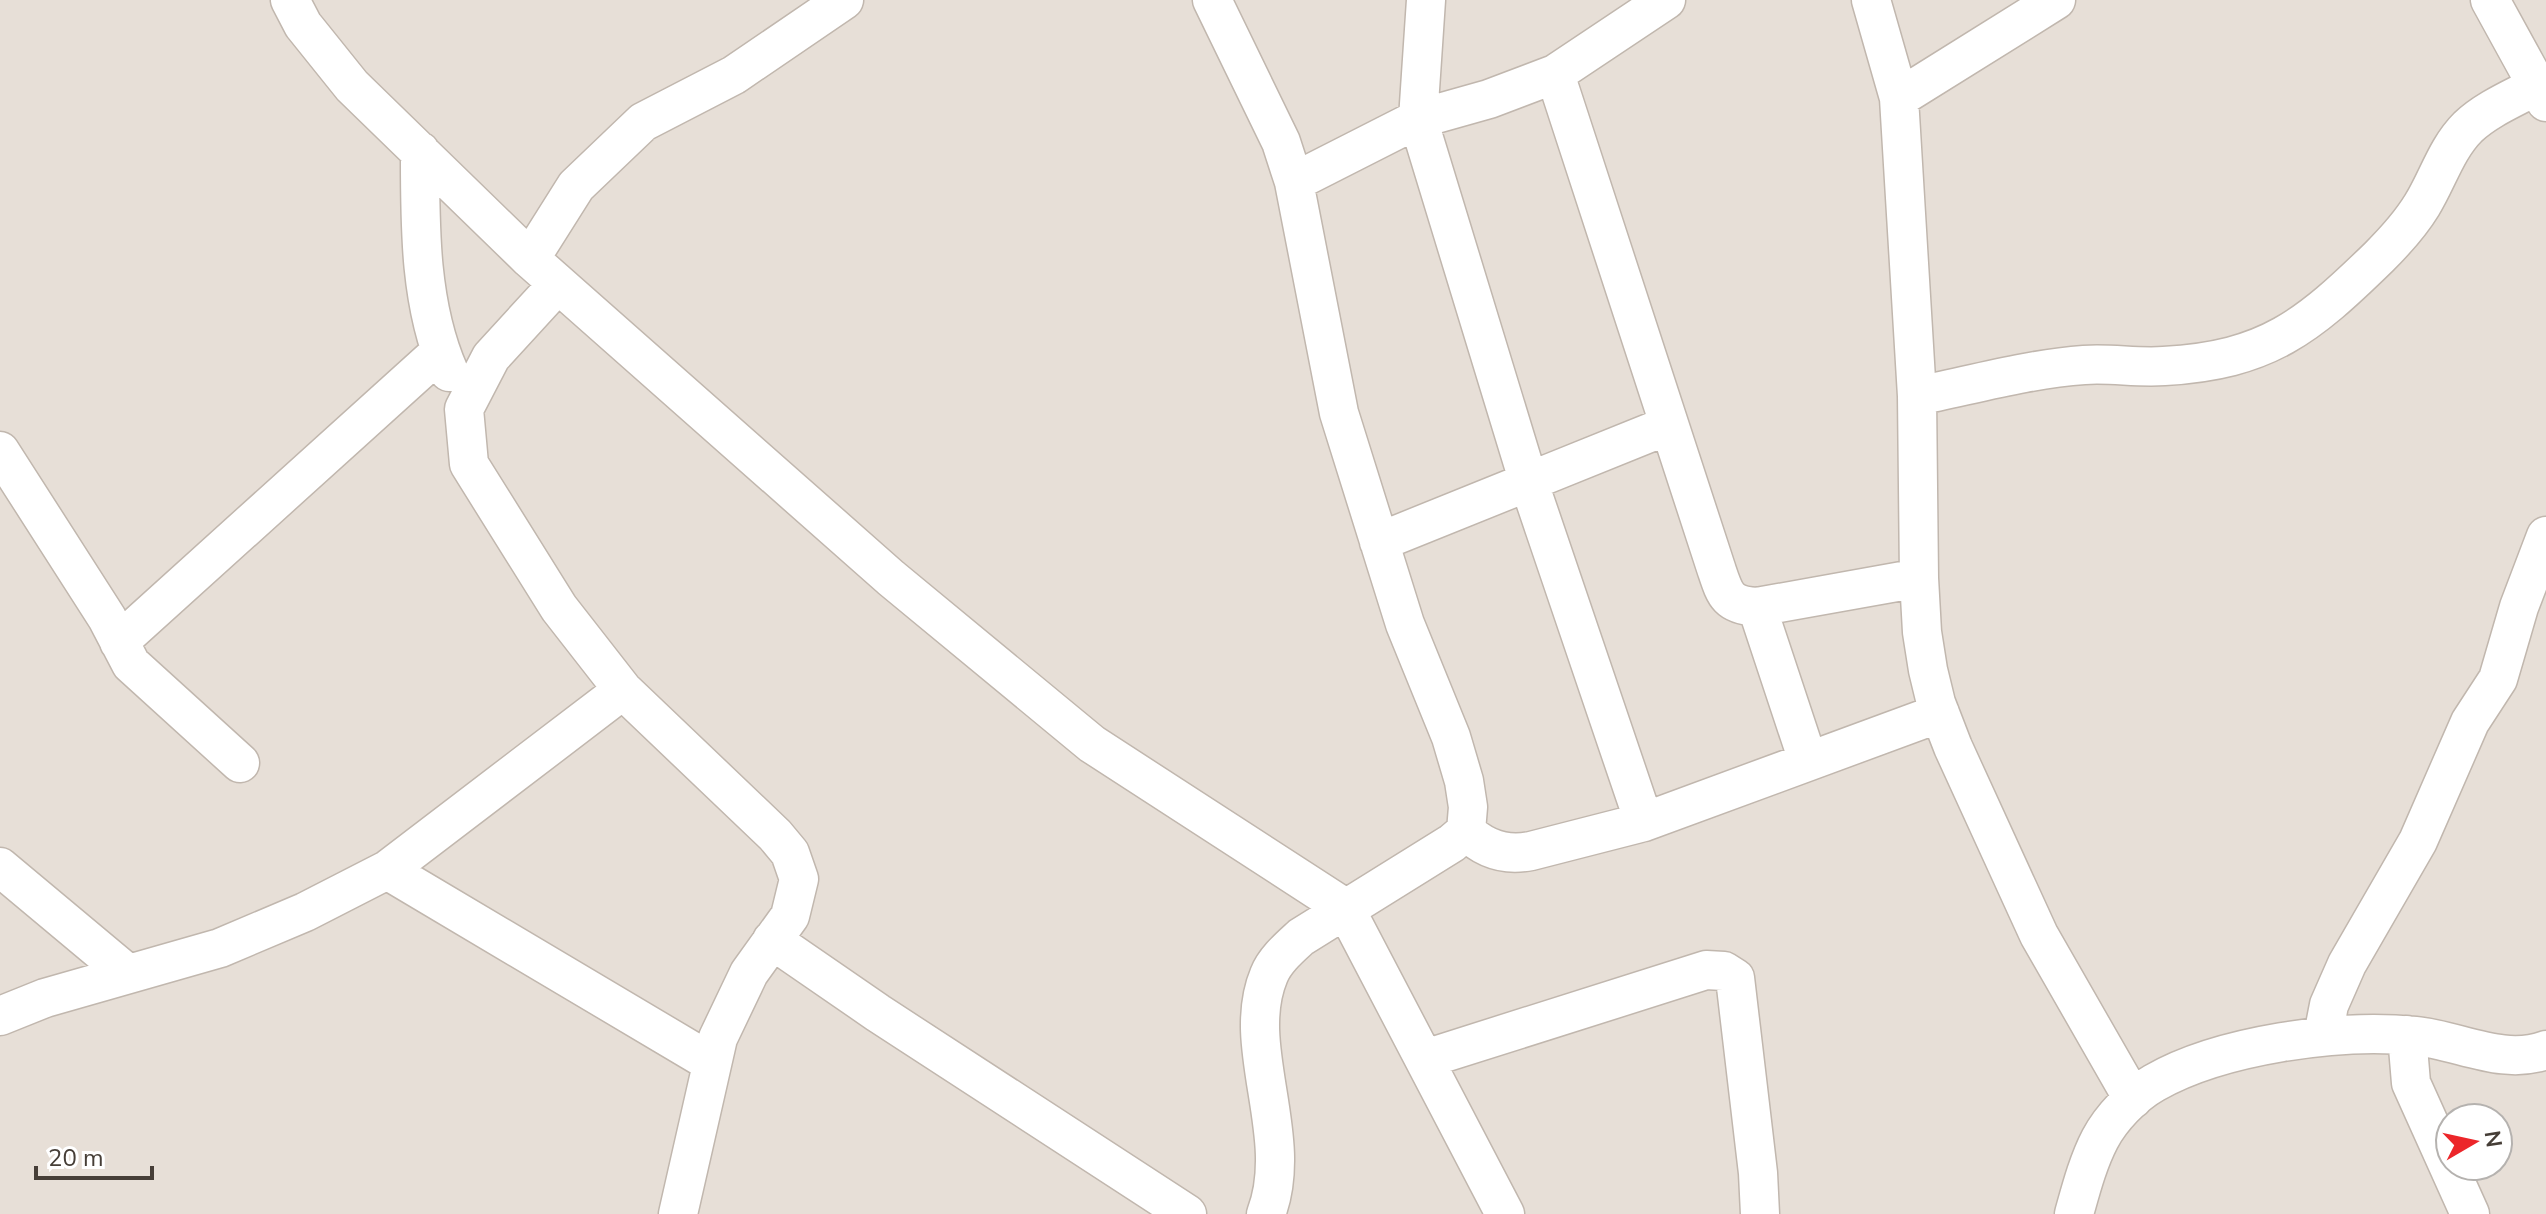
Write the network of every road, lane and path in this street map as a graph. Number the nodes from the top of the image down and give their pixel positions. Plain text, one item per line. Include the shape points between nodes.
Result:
1 (290, 0) edge
2 (844, 0) edge
3 (1212, 0) edge
4 (1426, 0) edge
5 (1666, 0) edge
6 (1871, 0) edge
7 (2056, 0) edge
8 (2490, 0) edge
9 (1555, 74) junction
10 (2541, 94) edge
11 (1899, 98) junction
12 (1418, 119) junction
13 (420, 151) junction
14 (1294, 182) junction
15 (530, 259) junction
16 (557, 285) junction
17 (440, 352) junction
18 (1917, 396) junction
19 (464, 409) junction
20 (1669, 425) junction
21 (0, 451) edge
22 (1529, 483) junction
23 (2546, 536) edge
24 (1379, 542) junction
25 (1919, 578) junction
26 (1757, 607) junction
27 (119, 642) junction
28 (623, 690) junction
29 (1940, 713) junction
30 (1808, 761) junction
31 (240, 763) dead end
32 (1644, 822) junction
33 (1466, 831) junction
34 (0, 867) edge
35 (387, 870) junction
36 (1345, 908) junction
37 (772, 940) junction
38 (128, 974) junction
39 (0, 1016) edge
40 (2407, 1035) junction
41 (2323, 1036) junction
42 (2546, 1050) edge
43 (1425, 1059) junction
44 (712, 1063) junction
45 (2133, 1099) junction
46 (678, 1214) edge
47 (1187, 1214) edge
48 (1266, 1214) edge
49 (1505, 1214) edge
50 (1760, 1214) edge
51 (2074, 1214) edge
52 (2470, 1214) edge

1 - 13 street via 303,25 352,86
2 - 15 street via 734,75 643,122 576,186
3 - 14 street via 1281,142
4 - 12 street
5 - 9 street
6 - 11 street
7 - 11 street
8 - 10 street
9 - 12 street
9 - 20 street
10 - 18 street via 2486,113 2468,127 2449,151 2422,206 2383,254 2323,309 2263,348 2188,365 2063,367
11 - 18 street
12 - 14 street
12 - 22 street
13 - 15 street
13 - 17 street via 420,239
14 - 24 street via 1339,413
15 - 16 street
16 - 19 street via 491,357
16 - 36 street via 891,578 1092,744
17 - 19 street
17 - 27 street
18 - 25 street
19 - 28 street via 469,464 559,608
20 - 22 street
20 - 26 street via 1724,590 1736,604
21 - 27 street
22 - 24 street
22 - 32 street
23 - 41 street via 2498,679 2470,722 2418,841 2347,964 2329,1005
24 - 33 street via 1405,624 1451,737 1464,781
25 - 26 street
25 - 29 street via 1922,632
26 - 30 street
27 - 31 street via 131,664
28 - 35 street
28 - 37 street via 790,853 799,879 790,916
29 - 30 street
29 - 45 street via 2039,935
30 - 32 street
32 - 33 street via 1519,854 1499,852
33 - 36 street
34 - 38 street
35 - 38 street via 220,948
35 - 44 street
36 - 43 street
36 - 48 street via 1301,937 1269,973 1261,1031 1277,1163
37 - 44 street via 749,973
37 - 47 street
38 - 39 street
40 - 41 street
40 - 42 street via 2502,1055
40 - 52 street via 2411,1083
41 - 45 street via 2214,1058 2179,1070
43 - 49 street
43 - 50 street via 1706,970 1724,971 1735,978
44 - 46 street
45 - 51 street via 2100,1139

